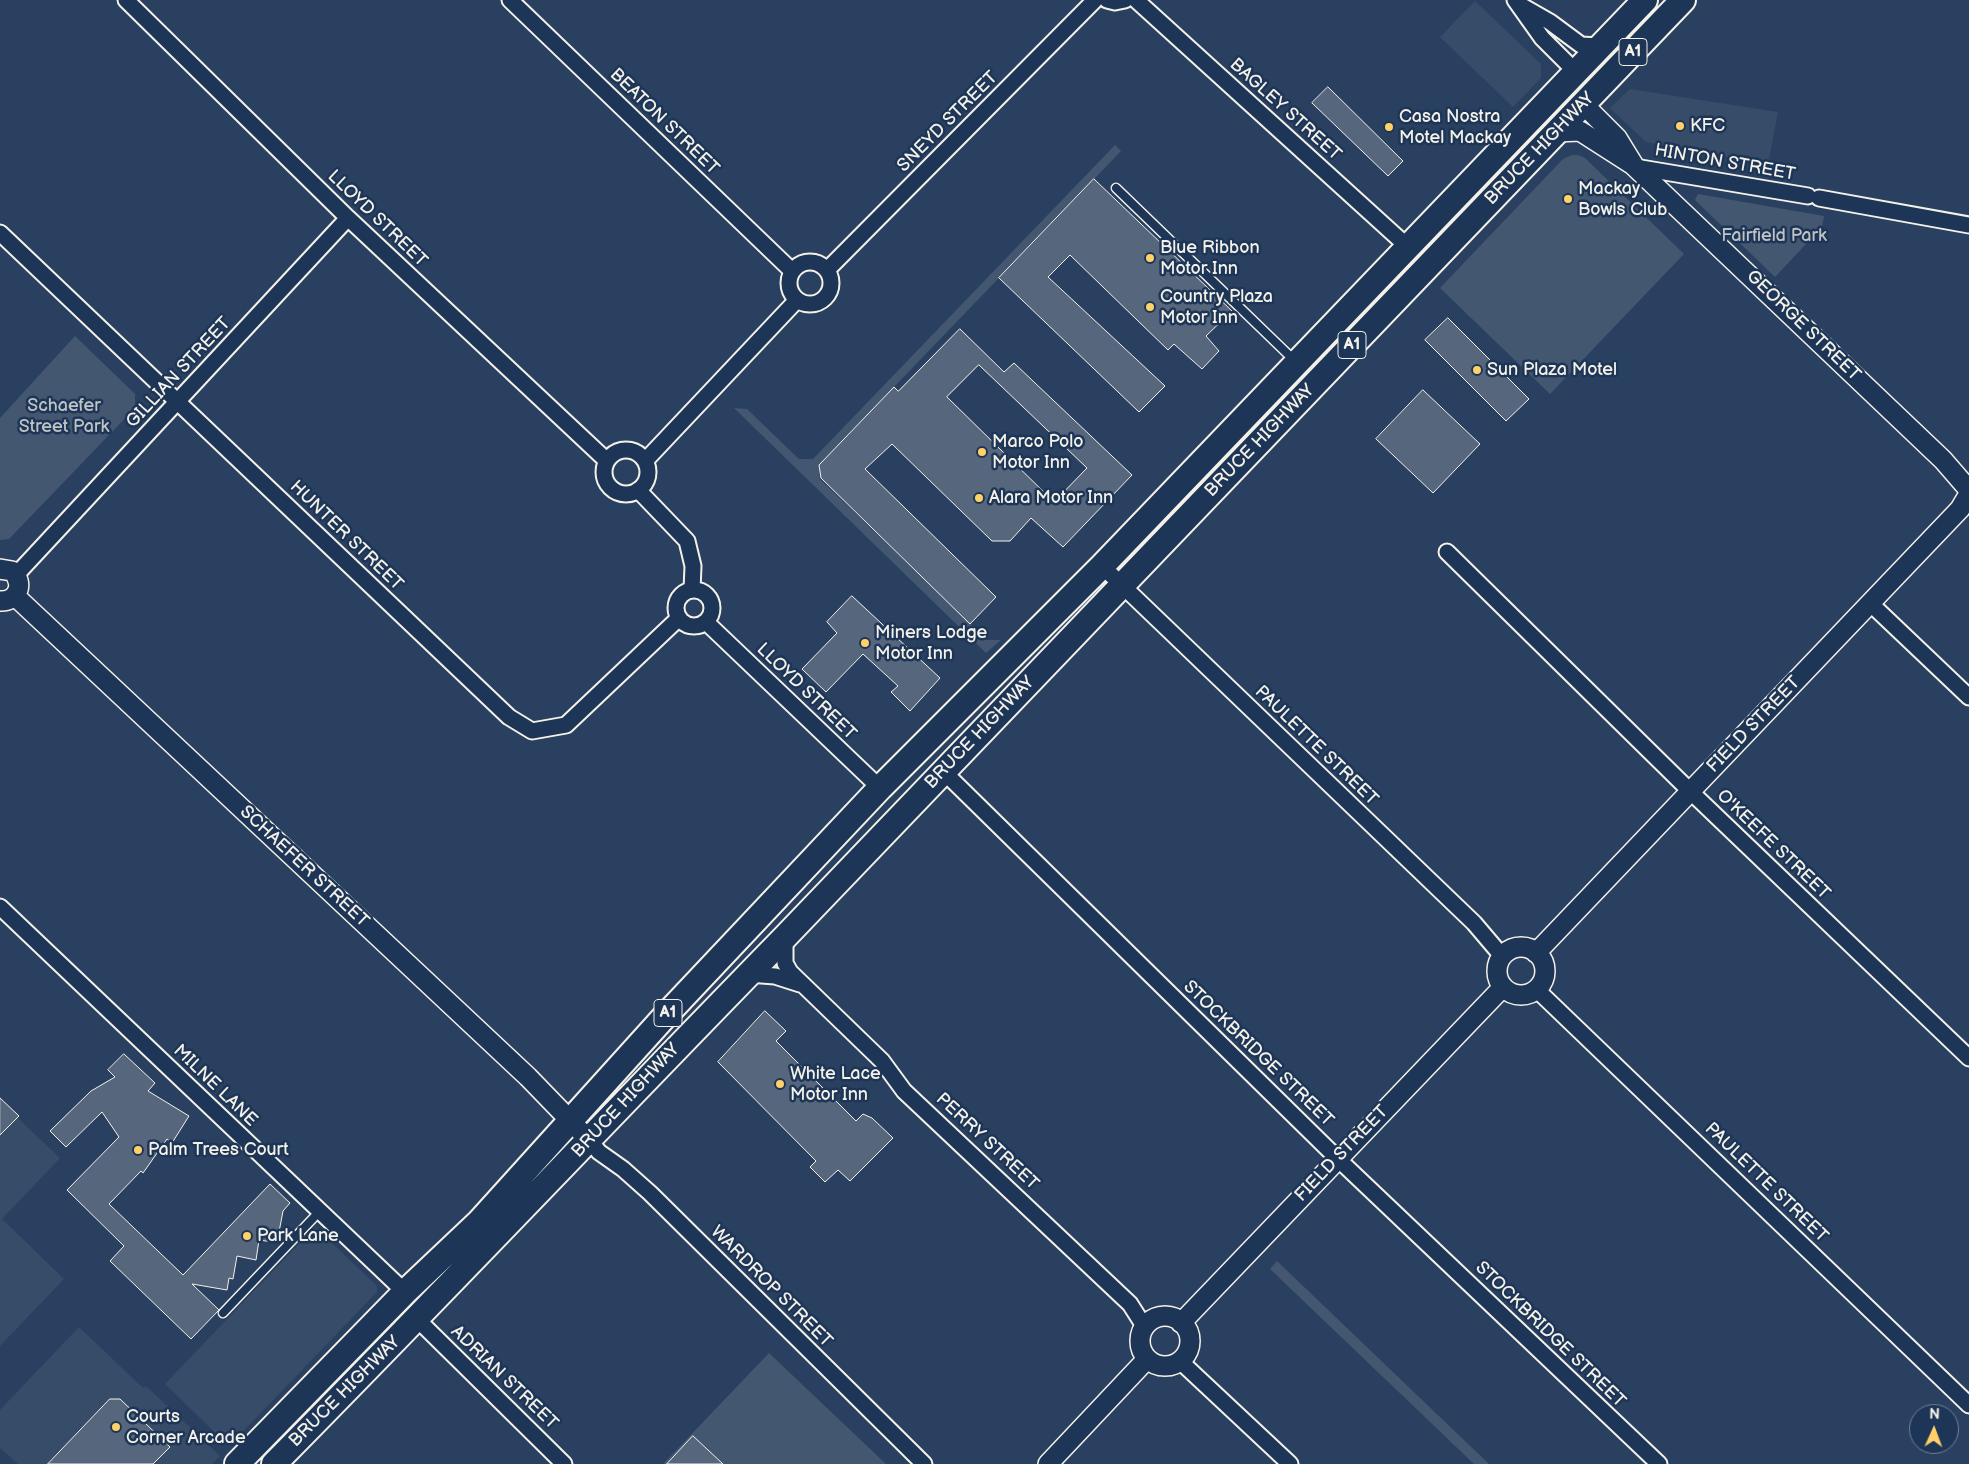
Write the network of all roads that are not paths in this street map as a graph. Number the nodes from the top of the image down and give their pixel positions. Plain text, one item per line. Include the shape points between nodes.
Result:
1 (126, 0) edge
2 (510, 0) edge
3 (1094, 0) edge
4 (1107, 0) edge
5 (1124, 0) edge
6 (1136, 0) edge
7 (1645, 0) edge
8 (1667, 0) edge
9 (1683, 0) edge
10 (1518, 3) edge
11 (1600, 46) junction
12 (1576, 72) junction
13 (1583, 104) junction
14 (1556, 132) junction
15 (1634, 166) junction
16 (1116, 188) dead end
17 (348, 218) junction
18 (1969, 224) edge
19 (0, 233) edge
20 (1414, 241) junction
21 (827, 270) junction
22 (792, 271) junction
23 (797, 300) junction
24 (1296, 363) junction
25 (178, 402) junction
26 (607, 461) junction
27 (645, 461) junction
28 (638, 490) junction
29 (1969, 490) edge
30 (1969, 494) edge
31 (1447, 552) dead end
32 (1102, 566) junction
33 (8, 572) edge
34 (1122, 586) junction
35 (692, 590) junction
36 (7, 598) edge
37 (1870, 603) junction
38 (679, 618) junction
39 (706, 622) junction
40 (1969, 697) edge
41 (943, 772) junction
42 (880, 788) junction
43 (1690, 792) junction
44 (0, 906) edge
45 (785, 937) junction
46 (1536, 953) junction
47 (1502, 956) junction
48 (748, 974) junction
49 (804, 985) junction
50 (1503, 987) junction
51 (1536, 989) junction
52 (1969, 1058) edge
53 (571, 1120) junction
54 (590, 1141) junction
55 (1337, 1158) junction
56 (320, 1211) junction
57 (405, 1292) junction
58 (223, 1313) dead end
59 (416, 1320) junction
60 (1181, 1322) junction
61 (1144, 1326) junction
62 (1147, 1359) junction
63 (1180, 1361) junction
64 (1969, 1405) edge
65 (237, 1464) edge
66 (274, 1464) edge
67 (564, 1464) edge
68 (924, 1464) edge
69 (1048, 1464) edge
70 (1290, 1464) edge
71 (1659, 1464) edge

1 - 17 street, LLOYD STREET
2 - 22 street, BEATON STREET
3 - 21 street, SNEYD STREET
4 - 5 street
6 - 20 street, BAGLEY STREET
7 - 11 highway, BRUCE HIGHWAY / A1
8 - 12 highway via 1603,65
9 - 13 highway, BRUCE HIGHWAY / A1
10 - 11 street via 1581,45
10 - 12 street via 1542,38
11 - 12 highway, BRUCE HIGHWAY / A1
12 - 20 highway, BRUCE HIGHWAY / A1
13 - 14 highway, BRUCE HIGHWAY / A1
13 - 15 street, GEORGE STREET via 1617,138
13 - 20 highway via 1570,104 1557,110 1464,206
14 - 15 street, GEORGE STREET via 1580,131
14 - 34 highway, BRUCE HIGHWAY / A1
15 - 18 street, HINTON STREET
15 - 29 street, GEORGE STREET via 1943,460
16 - 24 lane
17 - 25 street, GILLIAN STREET
17 - 26 street, LLOYD STREET
19 - 25 street, HUNTER STREET
20 - 24 highway, BRUCE HIGHWAY / A1
21 - 22 street via 822,265 807,262
21 - 23 street via 832,285 825,298 810,305
22 - 23 street via 789,285
23 - 27 street
24 - 32 highway, BRUCE HIGHWAY / A1
25 - 33 street, GILLIAN STREET
25 - 38 street, HUNTER STREET via 509,717 532,731 566,725
26 - 27 street via 623,450 634,451
26 - 28 street via 604,475 611,488 623,494
27 - 28 street via 647,479
28 - 35 street via 688,540 693,566
30 - 37 street, FIELD STREET via 1960,509
31 - 43 street, O'KEEFE STREET
32 - 34 street, PAULETTE STREET
32 - 42 highway, BRUCE HIGHWAY / A1
33 - 36 street, SCHAEFER STREET via 19,585
34 - 41 highway, BRUCE HIGHWAY / A1
34 - 47 street, PAULETTE STREET via 1474,923
35 - 38 street via 677,601
35 - 39 street via 704,593 712,604
36 - 53 street, SCHAEFER STREET
37 - 40 street
37 - 43 street, FIELD STREET
38 - 39 street via 688,626
39 - 42 street, LLOYD STREET
41 - 45 highway, BRUCE HIGHWAY / A1
41 - 55 street, STOCKBRIDGE STREET
42 - 53 highway, BRUCE HIGHWAY / A1
43 - 46 street, FIELD STREET
43 - 52 street, O'KEEFE STREET
44 - 56 street, MILNE LANE
45 - 48 highway, BRUCE HIGHWAY / A1
45 - 49 street, PERRY STREET via 785,963
46 - 47 street via 1521,947
46 - 51 street via 1544,964 1545,972
47 - 50 street via 1497,971
48 - 49 street, PERRY STREET via 782,978
48 - 54 highway, BRUCE HIGHWAY / A1
49 - 61 street, PERRY STREET via 882,1061 904,1091 1130,1304
50 - 51 street via 1519,994 1528,994
50 - 55 street, FIELD STREET
51 - 64 street, PAULETTE STREET
53 - 54 street, SCHAEFER STREET
53 - 57 highway, BRUCE HIGHWAY / A1 via 479,1222
54 - 59 highway, BRUCE HIGHWAY / A1
54 - 68 street, WARDROP STREET via 598,1152 650,1193
55 - 60 street, FIELD STREET
55 - 71 street, STOCKBRIDGE STREET
56 - 57 street, MILNE LANE
56 - 58 lane
57 - 65 highway, BRUCE HIGHWAY / A1
59 - 66 highway, BRUCE HIGHWAY / A1
59 - 67 street, ADRIAN STREET
60 - 61 street via 1165,1316
60 - 63 street via 1189,1334 1190,1343
61 - 62 street via 1139,1341
62 - 63 street via 1163,1366
62 - 69 street
63 - 70 street

